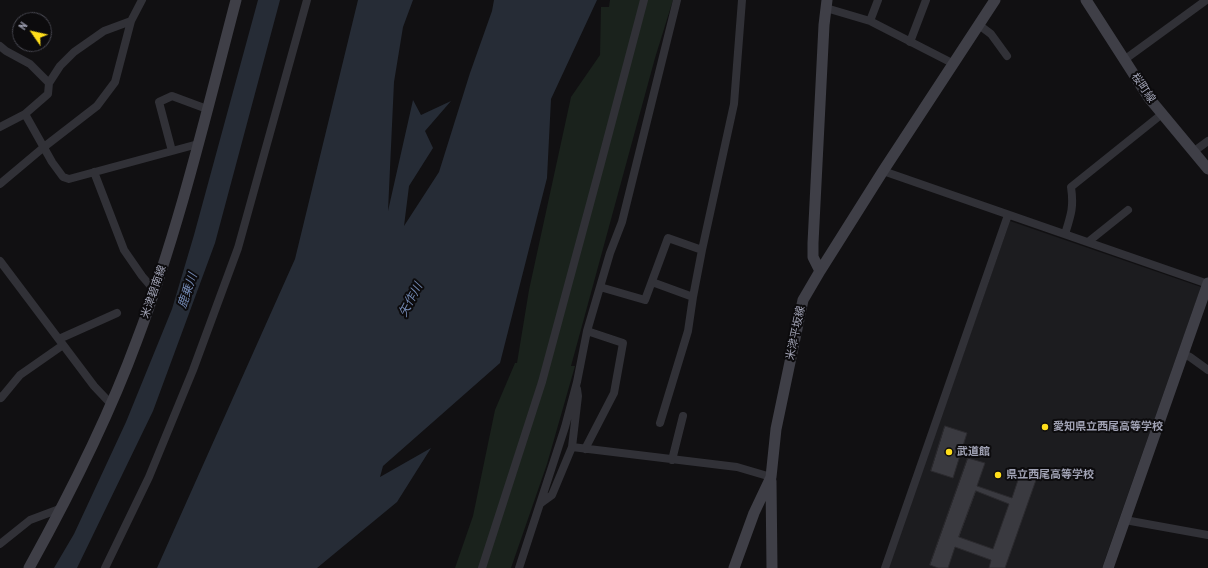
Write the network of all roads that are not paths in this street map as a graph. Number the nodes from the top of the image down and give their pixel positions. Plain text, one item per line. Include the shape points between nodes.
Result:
1 (142, 0) edge
2 (236, 0) edge
3 (307, 0) edge
4 (644, 0) edge
5 (677, 0) edge
6 (742, 0) edge
7 (878, 0) edge
8 (926, 0) edge
9 (995, 0) edge
10 (1086, 0) edge
11 (1206, 2) edge
12 (826, 4) edge
13 (131, 22) junction
14 (870, 22) junction
15 (979, 25) junction
16 (910, 42) junction
17 (0, 46) edge
18 (1007, 56) dead end
19 (1124, 60) junction
20 (954, 64) junction
21 (49, 83) junction
22 (207, 109) junction
23 (25, 114) junction
24 (1162, 114) junction
25 (0, 127) edge
26 (1208, 141) edge
27 (198, 144) junction
28 (44, 146) junction
29 (172, 151) junction
30 (1194, 152) junction
31 (1208, 169) edge
32 (94, 172) junction
33 (883, 172) junction
34 (0, 184) edge
35 (1128, 210) dead end
36 (1008, 215) junction
37 (1065, 234) junction
38 (1088, 242) junction
39 (702, 250) junction
40 (0, 261) edge
41 (820, 271) junction
42 (652, 282) junction
43 (1208, 284) edge
44 (600, 287) junction
45 (154, 290) junction
46 (692, 297) junction
47 (117, 313) dead end
48 (587, 330) junction
49 (61, 342) junction
50 (1183, 354) junction
51 (1208, 370) edge
52 (576, 382) junction
53 (0, 397) edge
54 (111, 404) junction
55 (683, 416) dead end
56 (660, 423) dead end
57 (572, 447) junction
58 (585, 449) junction
59 (672, 460) junction
60 (771, 477) junction
61 (541, 503) junction
62 (62, 508) junction
63 (1125, 520) junction
64 (1208, 535) edge
65 (0, 544) edge
66 (29, 568) edge
67 (105, 568) edge
68 (482, 568) edge
69 (519, 568) edge
70 (734, 568) edge
71 (772, 568) edge
72 (885, 568) edge
73 (1108, 568) edge

1 - 13 street
2 - 22 main road, 米津碧南線
3 - 67 street via 238,248 193,370 152,470
4 - 68 street via 542,382
5 - 44 street via 622,222
6 - 39 street via 734,104
7 - 14 street
8 - 16 street
9 - 15 main road, 米津平坂線
10 - 19 main road, 桜町線
11 - 19 street
12 - 14 street
12 - 41 main road via 813,243 813,257
13 - 21 street via 104,31 74,52 60,66
13 - 28 street via 114,82 97,106
14 - 16 street
15 - 18 street via 991,34
15 - 20 main road, 米津平坂線
16 - 20 street
17 - 21 street via 30,64
19 - 24 main road, 桜町線
20 - 33 main road, 米津平坂線
21 - 23 street via 48,94
22 - 27 main road, 米津碧南線
22 - 29 street via 172,96 159,102
23 - 25 street
23 - 28 street
24 - 30 main road, 桜町線
24 - 37 street via 1071,187 1072,210
26 - 30 street
27 - 29 street
27 - 45 main road, 米津碧南線 via 173,234
28 - 32 street via 63,177 69,179
28 - 34 street
29 - 32 street
30 - 31 main road, 桜町線
32 - 45 street via 124,250
33 - 36 street
33 - 41 main road, 米津平坂線
35 - 38 street
36 - 37 street
36 - 72 street
37 - 38 street
38 - 43 street
39 - 42 street via 668,238
39 - 46 street
40 - 49 street
41 - 60 main road, 米津平坂線 via 803,300 776,429
42 - 44 street via 645,300
42 - 46 street
43 - 50 main road
44 - 48 street
45 - 54 main road, 米津碧南線 via 138,339
46 - 56 street via 688,331
47 - 49 street
48 - 52 street
48 - 58 street via 623,342 614,393
49 - 53 street via 20,375
49 - 54 street
50 - 51 street
50 - 63 main road
52 - 57 street via 578,396
52 - 61 street
54 - 62 main road, 米津碧南線
55 - 59 street
57 - 58 street
57 - 61 street via 552,495
58 - 59 street
59 - 60 street via 737,467
60 - 70 main road, 米津平坂線 via 754,513
60 - 71 main road
61 - 69 street
62 - 65 street via 30,520
62 - 66 main road, 米津碧南線
63 - 64 street
63 - 73 main road

